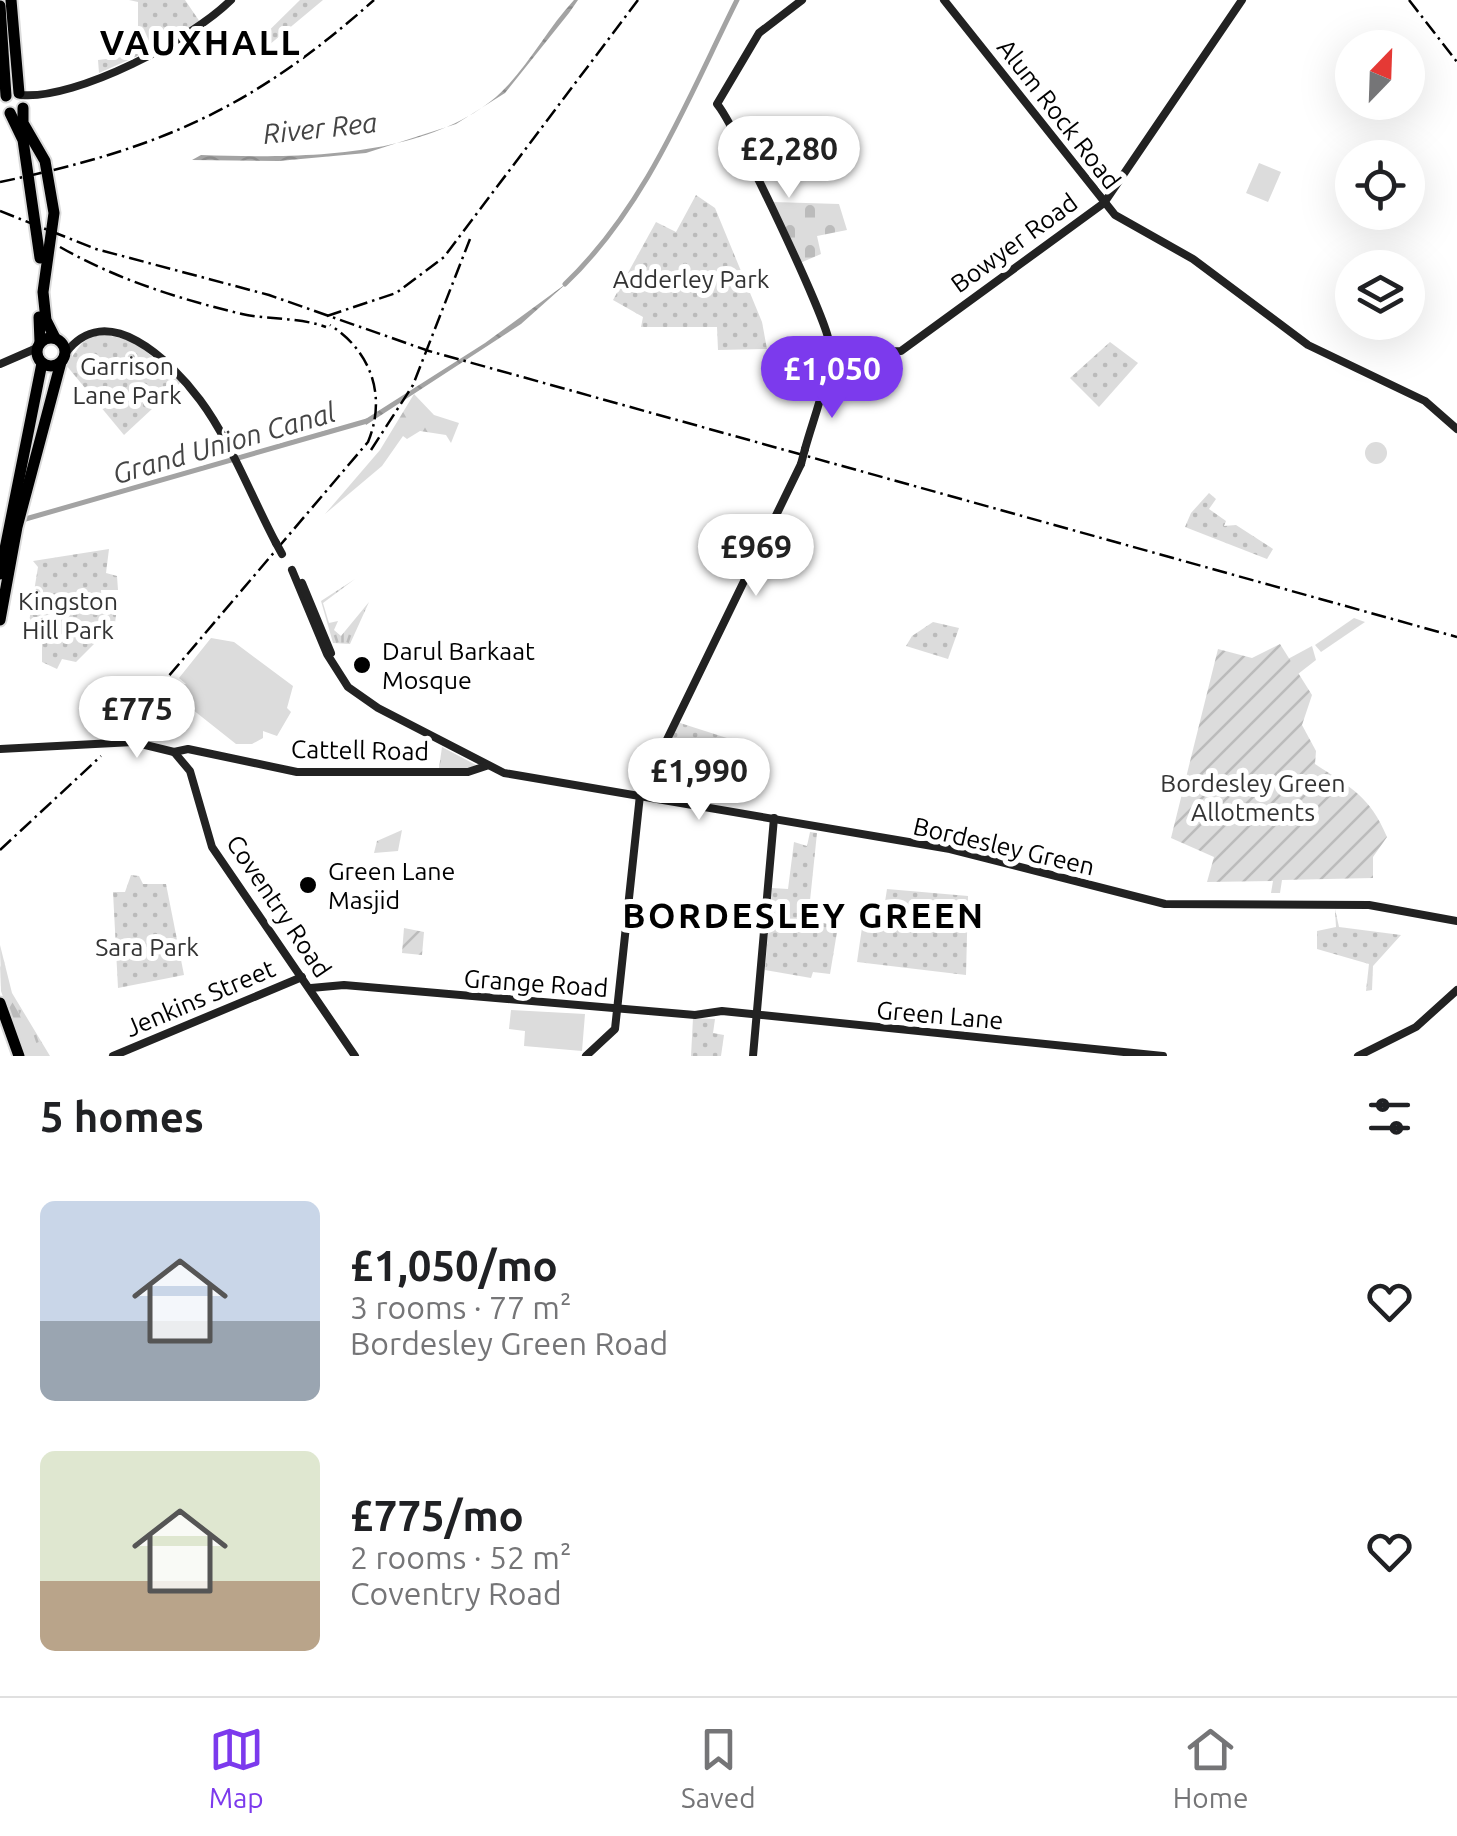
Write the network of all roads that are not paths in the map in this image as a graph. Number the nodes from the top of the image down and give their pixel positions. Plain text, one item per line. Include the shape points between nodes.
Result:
1 (11, 0) edge
2 (231, 0) edge
3 (802, 0) edge
4 (944, 0) edge
5 (1242, 0) edge
6 (0, 6) edge
7 (17, 102) junction
8 (1104, 203) junction
9 (63, 348) junction
10 (828, 353) junction
11 (40, 354) junction
12 (0, 364) edge
13 (45, 424) junction
14 (1457, 429) edge
15 (26, 440) junction
16 (13, 523) junction
17 (0, 574) edge
18 (0, 620) edge
19 (0, 747) edge
20 (174, 752) junction
21 (486, 766) junction
22 (640, 795) junction
23 (774, 818) junction
24 (1457, 920) edge
25 (302, 977) junction
26 (311, 988) junction
27 (1457, 990) edge
28 (0, 1003) edge
29 (619, 1009) junction
30 (757, 1017) junction
31 (0, 1028) edge
32 (1119, 1054) edge
33 (15, 1056) edge
34 (113, 1056) edge
35 (354, 1056) edge
36 (586, 1056) edge
37 (753, 1056) edge
38 (1162, 1056) edge
39 (1358, 1056) edge

1 - 7 highway
2 - 7 main road via 158,52
3 - 10 main road via 759,33 718,104 768,199 823,326
4 - 8 main road, Alum Rock Road
5 - 8 main road, Bowyer Road
6 - 7 highway
7 - 9 highway via 43,155 54,214 46,320
7 - 11 highway via 39,230
8 - 10 main road, Bowyer Road via 900,350
8 - 14 main road, Alum Rock Road via 1205,267 1308,345 1425,401
9 - 11 highway
9 - 11 highway
9 - 13 highway
9 - 21 main road, bridge via 102,330 143,344 201,401 312,608 333,662 358,696
10 - 22 main road, bridge via 801,464
11 - 12 main road
11 - 15 highway
13 - 15 highway via 38,443
13 - 16 highway
15 - 16 highway
16 - 17 highway
16 - 18 highway
19 - 20 main road via 133,742
20 - 21 main road, Cattell Road via 188,749 296,772 468,772
20 - 25 main road, Coventry Road via 196,784 212,846
21 - 22 main road, Bordesley Green
22 - 23 main road, Bordesley Green
22 - 29 main road
23 - 24 main road, Bordesley Green via 962,851 1165,904 1369,905
23 - 30 main road
25 - 26 main road, Coventry Road
25 - 34 main road, Jenkins Street
26 - 29 main road, Grange Road via 344,985
26 - 35 main road, Coventry Road
27 - 39 main road via 1416,1027
28 - 33 highway
29 - 30 main road, Grange Road
29 - 36 main road via 613,1034
30 - 32 main road, Green Lane
30 - 37 main road
31 - 33 highway
32 - 38 main road, Green Lane

